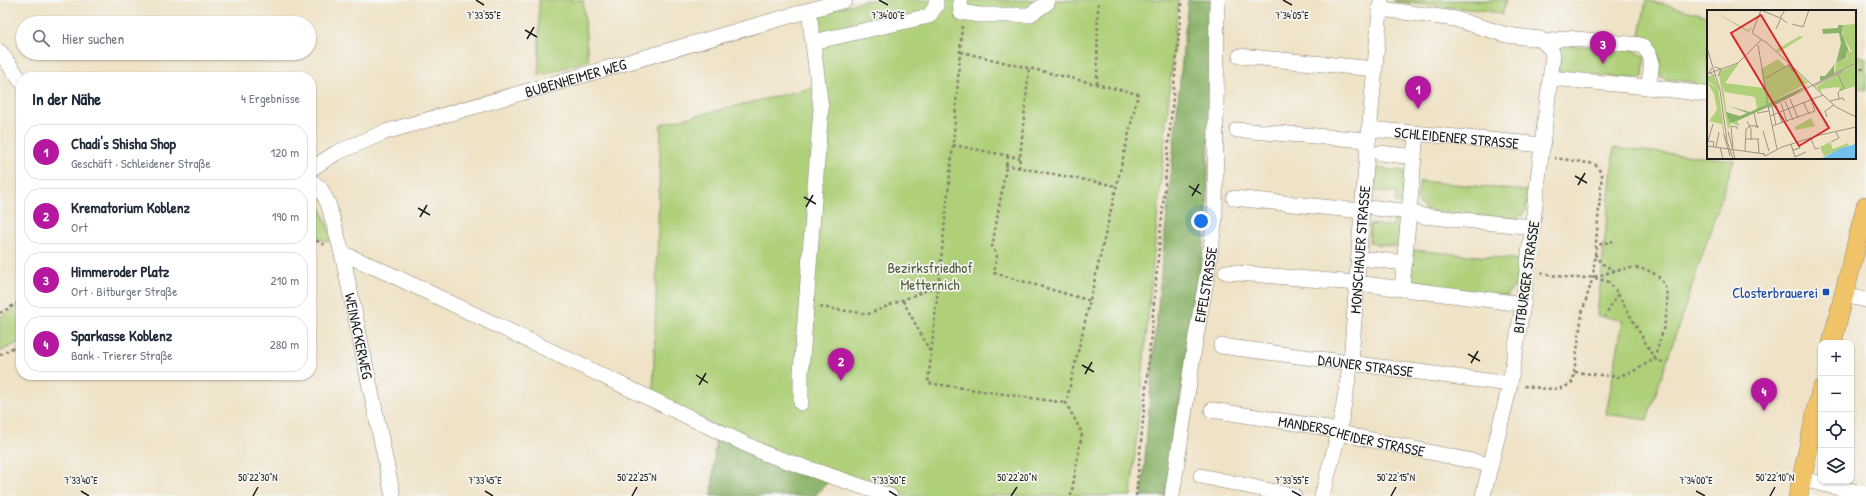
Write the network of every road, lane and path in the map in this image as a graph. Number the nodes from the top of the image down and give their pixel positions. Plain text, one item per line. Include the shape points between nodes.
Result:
1 (845, 0) edge
2 (936, 0) edge
3 (1047, 0) edge
4 (1098, 0) edge
5 (1182, 0) edge
6 (1217, 0) edge
7 (1381, 4) edge
8 (961, 6) edge
9 (809, 12) junction
10 (813, 42) junction
11 (1549, 49) junction
12 (0, 52) edge
13 (961, 52) junction
14 (1240, 56) dead end
15 (1856, 67) edge
16 (1029, 68) junction
17 (1375, 69) junction
18 (1866, 70) edge
19 (16, 74) edge
20 (1550, 78) junction
21 (1097, 84) junction
22 (1648, 87) junction
23 (1705, 94) dead end
24 (1237, 130) dead end
25 (1416, 134) junction
26 (1369, 135) junction
27 (953, 145) junction
28 (1543, 151) junction
29 (1389, 154) dead end
30 (1008, 156) junction
31 (1414, 157) junction
32 (1020, 158) junction
33 (1005, 165) junction
34 (316, 166) edge
35 (1019, 168) junction
36 (316, 185) edge
37 (1117, 186) junction
38 (1234, 198) dead end
39 (1866, 206) edge
40 (1378, 209) junction
41 (1410, 212) junction
42 (1533, 227) junction
43 (1613, 241) dead end
44 (1595, 249) junction
45 (342, 253) junction
46 (1595, 253) junction
47 (1380, 260) dead end
48 (1405, 263) junction
49 (1528, 271) junction
50 (1615, 271) junction
51 (1226, 272) dead end
52 (1593, 277) junction
53 (1356, 283) junction
54 (938, 285) junction
55 (1402, 289) junction
56 (1618, 294) junction
57 (1844, 295) junction
58 (903, 300) junction
59 (1866, 300) edge
60 (1091, 301) junction
61 (16, 304) edge
62 (1523, 304) junction
63 (808, 305) junction
64 (0, 313) edge
65 (1605, 316) dead end
66 (1833, 340) edge
67 (16, 346) edge
68 (1221, 346) dead end
69 (931, 353) junction
70 (0, 355) edge
71 (1654, 359) junction
72 (1351, 362) junction
73 (1666, 363) dead end
74 (1576, 372) junction
75 (1510, 384) junction
76 (801, 403) dead end
77 (1066, 403) junction
78 (1818, 404) edge
79 (1212, 410) dead end
80 (1339, 432) junction
81 (1491, 465) junction
82 (1201, 476) dead end
83 (1800, 487) edge
84 (1866, 494) edge
85 (393, 496) edge
86 (890, 496) edge
87 (1071, 496) edge
88 (1136, 496) edge
89 (1172, 496) edge
90 (1294, 496) edge
91 (1322, 496) edge
92 (1483, 496) edge

1 - 9 street, BUBENHEIMER WEG
2 - 10 street via 936,6 929,16
3 - 8 street via 1047,3 1030,15 979,15
4 - 21 path
5 - 88 path
6 - 89 street, EIFELSTRASSE via 1214,217
7 - 11 street via 1455,19 1507,34 1540,39
7 - 17 street, MONSCHAUER STRASSE
8 - 13 path
9 - 10 street
9 - 34 street, BUBENHEIMER WEG via 385,132 342,150
10 - 63 street via 821,108
11 - 20 street, BITBURGER STRASSE
11 - 22 street via 1566,38 1640,45 1649,52 1652,59
12 - 19 street
13 - 16 path
13 - 27 path
14 - 17 street
15 - 18 path
16 - 21 path
16 - 32 path
17 - 26 street, MONSCHAUER STRASSE
20 - 22 street
20 - 28 street, BITBURGER STRASSE
21 - 37 path via 1138,94
22 - 23 street
24 - 26 street, SCHLEIDENER STRASSE
25 - 26 street, SCHLEIDENER STRASSE
25 - 28 street, SCHLEIDENER STRASSE
25 - 31 street
26 - 40 street, MONSCHAUER STRASSE
27 - 30 path
27 - 54 path
28 - 42 street, BITBURGER STRASSE
28 - 44 path via 1596,164 1602,174
29 - 31 street
30 - 32 path
30 - 33 path
31 - 41 street
32 - 35 path
33 - 35 path
33 - 60 path via 992,248 997,255 994,273
35 - 37 path
36 - 45 street, WEINACKERWEG via 328,203
37 - 60 path
38 - 40 street
39 - 57 main road
40 - 41 street
40 - 53 street, MONSCHAUER STRASSE
41 - 42 street via 1422,216
41 - 48 street
42 - 49 street, BITBURGER STRASSE
43 - 44 path via 1601,244
44 - 46 path
45 - 85 street, WEINACKERWEG
45 - 86 street via 407,281 766,454
46 - 50 path via 1601,263
46 - 52 path
47 - 48 street
48 - 55 street
49 - 52 path via 1573,278
49 - 62 street, BITBURGER STRASSE
50 - 52 path
50 - 71 path via 1633,268 1648,271 1659,278 1665,286 1668,302 1666,319
51 - 53 street
52 - 56 path via 1608,282
52 - 74 path via 1582,313
53 - 55 street
53 - 72 street, MONSCHAUER STRASSE
54 - 58 path
54 - 69 path
55 - 62 street
56 - 65 path
56 - 71 path
57 - 59 street
57 - 66 main road
58 - 63 path via 868,314
58 - 69 path
60 - 77 path
61 - 64 path
62 - 75 street, BITBURGER STRASSE
63 - 76 street via 801,373
67 - 70 path
68 - 72 street, DAUNER STRASSE
69 - 77 path via 928,383
71 - 73 path
71 - 74 path via 1636,370 1617,377
72 - 75 street, DAUNER STRASSE
72 - 80 street, MONSCHAUER STRASSE
74 - 75 path via 1569,386 1560,389
75 - 81 street, BITBURGER STRASSE
77 - 87 path via 1082,434
78 - 83 main road
79 - 80 street, MANDERSCHEIDER STRASSE
80 - 81 street, MANDERSCHEIDER STRASSE
80 - 91 street, MONSCHAUER STRASSE
81 - 92 street, BITBURGER STRASSE
82 - 90 street
83 - 84 street

